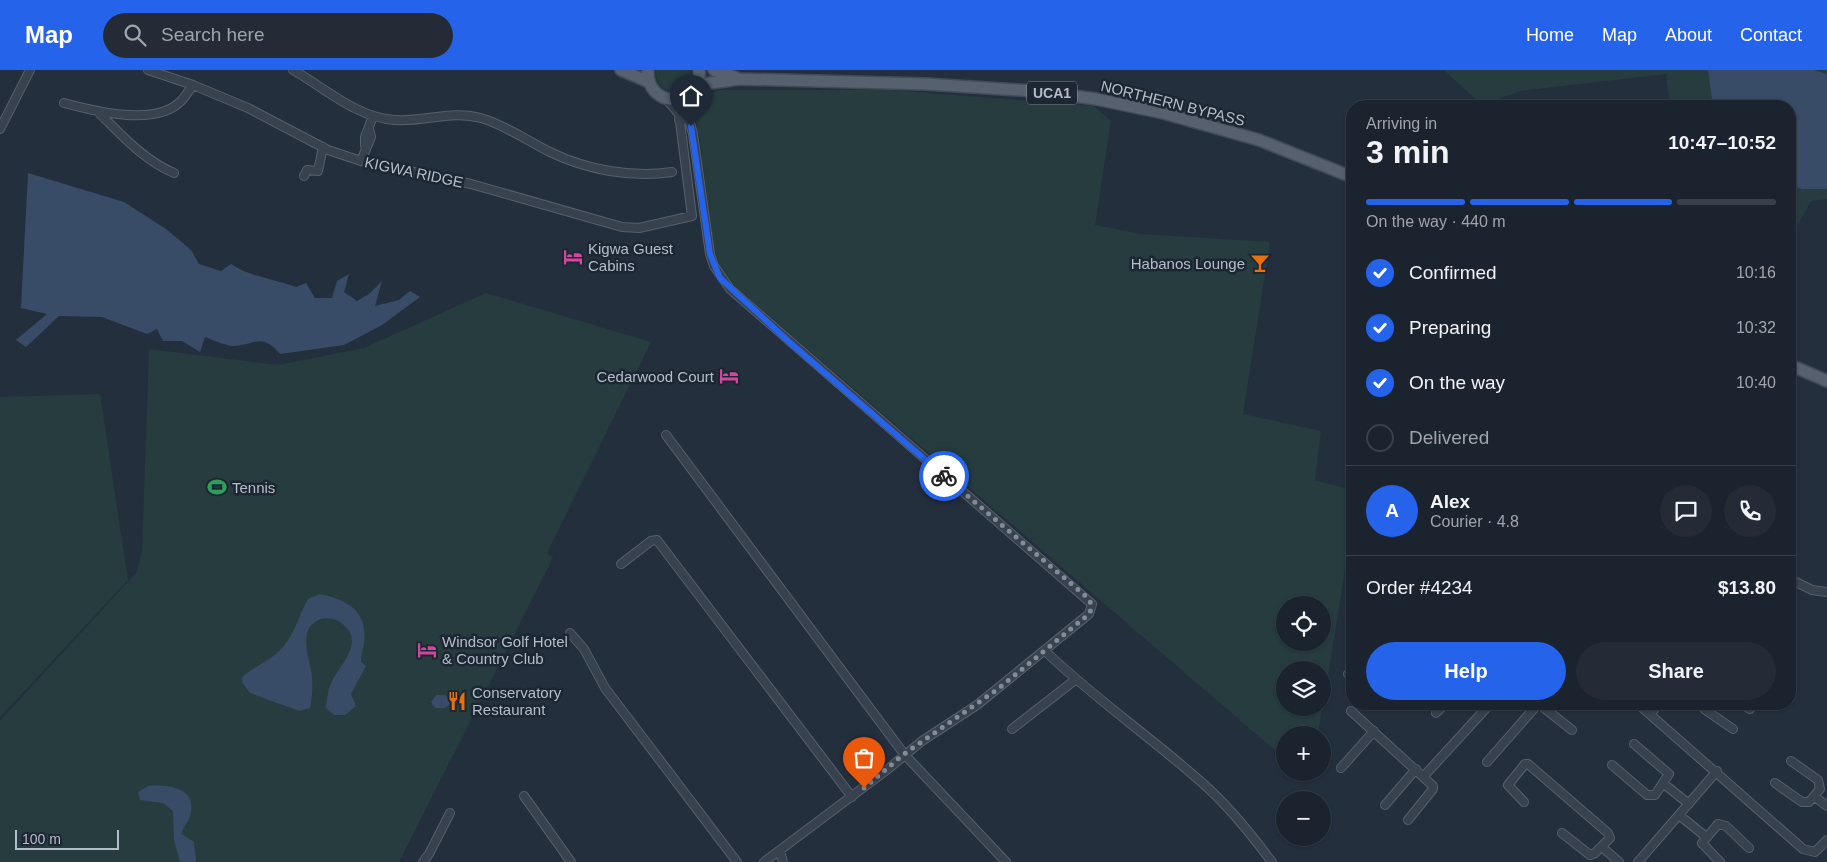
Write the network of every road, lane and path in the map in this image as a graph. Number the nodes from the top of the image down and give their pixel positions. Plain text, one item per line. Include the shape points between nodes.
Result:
1 (30, 70) edge
2 (148, 70) edge
3 (293, 70) edge
4 (621, 70) edge
5 (699, 70) edge
6 (714, 70) edge
7 (648, 76) edge
8 (739, 79) junction
9 (192, 85) junction
10 (696, 87) junction
11 (665, 98) junction
12 (64, 103) dead end
13 (97, 111) junction
14 (373, 116) junction
15 (679, 117) junction
16 (0, 129) edge
17 (323, 147) junction
18 (361, 162) junction
19 (672, 172) dead end
20 (174, 173) dead end
21 (1346, 175) edge
22 (304, 176) dead end
23 (1796, 368) edge
24 (1827, 381) edge
25 (666, 435) dead end
26 (621, 564) dead end
27 (1796, 582) dead end
28 (1827, 592) edge
29 (570, 633) dead end
30 (1045, 651) junction
31 (1075, 680) junction
32 (1439, 710) edge
33 (1484, 710) edge
34 (1533, 710) edge
35 (1546, 710) edge
36 (1646, 710) edge
37 (1654, 710) edge
38 (1705, 710) edge
39 (1351, 711) dead end
40 (1436, 713) dead end
41 (1651, 714) junction
42 (1012, 729) dead end
43 (1733, 729) dead end
44 (1374, 730) junction
45 (1572, 730) dead end
46 (1634, 744) dead end
47 (904, 754) junction
48 (1791, 761) dead end
49 (1487, 762) dead end
50 (1612, 764) dead end
51 (1341, 768) dead end
52 (1416, 769) junction
53 (1717, 771) junction
54 (1424, 776) junction
55 (1775, 783) dead end
56 (1664, 784) junction
57 (524, 796) dead end
58 (852, 797) junction
59 (1815, 797) junction
60 (1524, 802) dead end
61 (1689, 804) junction
62 (1385, 805) dead end
63 (1827, 806) edge
64 (450, 813) dead end
65 (1680, 815) junction
66 (1408, 820) dead end
67 (1562, 833) dead end
68 (1705, 836) junction
69 (1827, 840) edge
70 (1602, 847) junction
71 (1749, 848) dead end
72 (780, 850) junction
73 (1812, 853) junction
74 (423, 862) edge
75 (571, 862) edge
76 (737, 862) edge
77 (764, 862) edge
78 (782, 862) edge
79 (1006, 862) edge
80 (1272, 862) edge
81 (1619, 862) edge
82 (1638, 862) edge
83 (1720, 862) edge
84 (1810, 862) edge

1 - 16 street
2 - 9 street, KIGWA RIDGE
3 - 14 street
4 - 7 main road
5 - 10 main road
6 - 8 main road, UCA1
7 - 11 main road via 656,92
8 - 10 main road, UCA1
8 - 21 main road, NORTHERN BYPASS / UCA1 via 926,84 1035,91 1096,99 1163,113 1251,138
9 - 13 street via 181,101 163,110 125,115
9 - 17 street, KIGWA RIDGE via 248,108
10 - 11 main road via 683,98
10 - 15 street
11 - 15 street
12 - 13 street
13 - 20 street via 146,158
14 - 18 street via 369,129 371,138
14 - 19 street via 407,121 451,114 469,115 484,119 552,153 585,164 635,175
15 - 18 street, KIGWA RIDGE via 692,216 639,228 622,227 463,182
15 - 30 street via 687,120 694,134 710,254 725,284 1088,598 1092,604 1089,614
17 - 18 street, KIGWA RIDGE
17 - 22 street via 318,171 307,170
23 - 24 main road
25 - 47 street
26 - 58 street via 657,540
27 - 28 street via 1812,590
29 - 76 street via 584,649 605,688
30 - 31 street
30 - 47 street via 977,705
31 - 42 street
31 - 80 street via 1200,781 1231,810
32 - 40 street
33 - 54 street
34 - 49 street
35 - 45 street
36 - 41 street
37 - 41 street
38 - 43 street
39 - 44 street
41 - 53 street
44 - 51 street
44 - 52 street
46 - 56 street via 1669,774
47 - 58 street
47 - 79 street
48 - 59 street via 1818,780 1820,789
50 - 56 street via 1650,796
52 - 54 street
52 - 62 street
53 - 61 street
53 - 73 street via 1802,849
54 - 66 street via 1433,789
55 - 59 street via 1802,802 1809,802
56 - 61 street
57 - 75 street
58 - 72 street
59 - 63 street
60 - 70 street via 1508,785 1528,764 1608,833 1610,838
61 - 65 street
64 - 74 street
65 - 68 street
65 - 82 street
67 - 70 street via 1590,855
68 - 71 street via 1720,824
68 - 83 street via 1703,845
69 - 73 street
70 - 81 street
72 - 77 street
72 - 78 street
73 - 84 street

